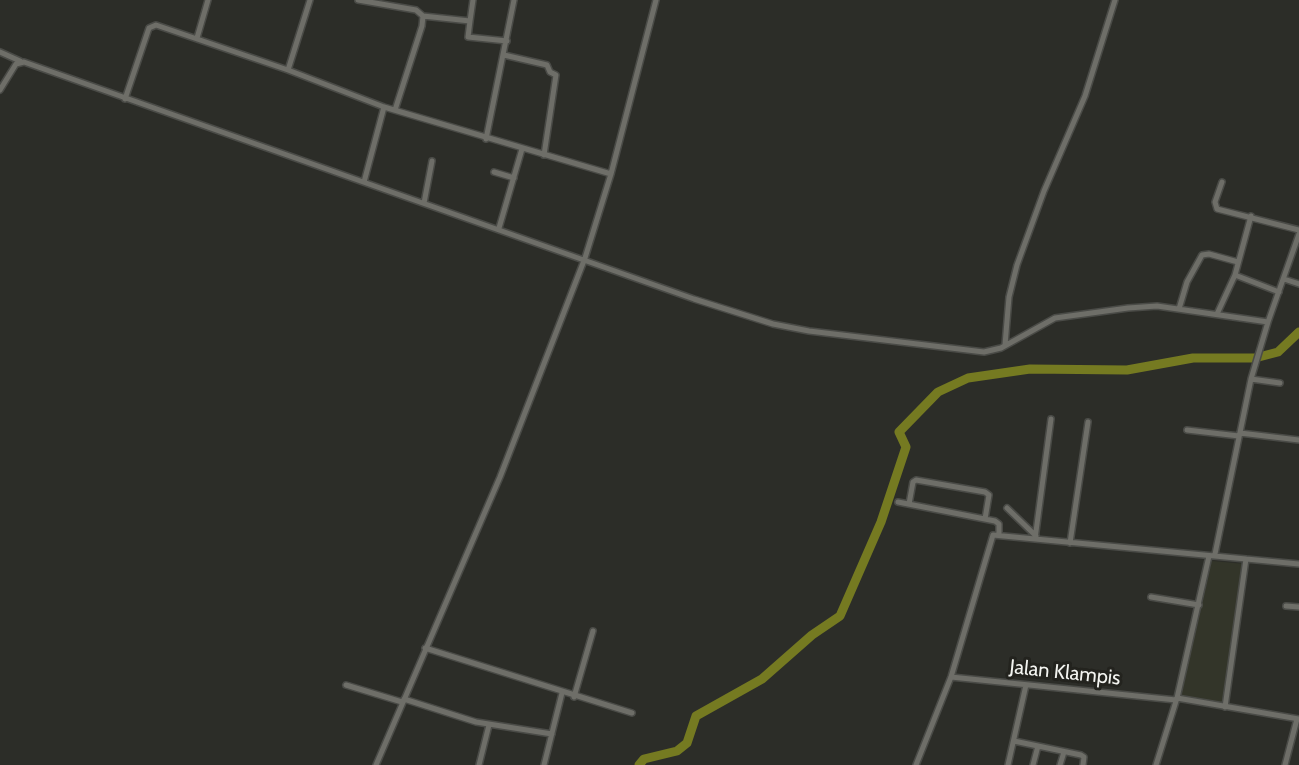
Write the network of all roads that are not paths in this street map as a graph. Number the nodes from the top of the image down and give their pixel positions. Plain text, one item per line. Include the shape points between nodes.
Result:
1 (208, 0) edge
2 (310, 0) edge
3 (358, 0) edge
4 (473, 0) edge
5 (514, 0) edge
6 (656, 0) edge
7 (1115, 0) edge
8 (423, 16) junction
9 (470, 21) junction
10 (197, 38) junction
11 (507, 41) junction
12 (0, 52) edge
13 (504, 55) junction
14 (20, 61) junction
15 (288, 70) junction
16 (0, 90) edge
17 (125, 99) junction
18 (384, 107) junction
19 (395, 110) junction
20 (486, 139) junction
21 (522, 149) junction
22 (544, 155) junction
23 (432, 161) dead end
24 (494, 172) dead end
25 (611, 174) junction
26 (514, 178) junction
27 (364, 182) junction
28 (1222, 182) dead end
29 (424, 203) junction
30 (1251, 216) junction
31 (499, 228) junction
32 (1299, 232) edge
33 (585, 258) junction
34 (1238, 262) junction
35 (1235, 275) junction
36 (1284, 279) junction
37 (1299, 284) edge
38 (1280, 292) junction
39 (1179, 309) junction
40 (1217, 314) junction
41 (1268, 322) junction
42 (1005, 345) junction
43 (1251, 379) junction
44 (1280, 382) dead end
45 (1051, 419) dead end
46 (1088, 422) dead end
47 (1187, 430) dead end
48 (1240, 434) junction
49 (1299, 440) edge
50 (898, 502) dead end
51 (909, 504) junction
52 (1008, 508) dead end
53 (986, 519) junction
54 (999, 534) junction
55 (1035, 537) junction
56 (1070, 543) junction
57 (1212, 555) junction
58 (1246, 559) junction
59 (1299, 564) edge
60 (1151, 597) dead end
61 (1199, 605) junction
62 (1286, 606) dead end
63 (1299, 607) edge
64 (593, 631) dead end
65 (425, 648) junction
66 (951, 677) junction
67 (346, 685) dead end
68 (1026, 685) junction
69 (562, 693) junction
70 (574, 697) junction
71 (1177, 699) junction
72 (403, 700) junction
73 (1225, 707) junction
74 (632, 713) dead end
75 (1298, 719) edge
76 (489, 725) junction
77 (552, 734) junction
78 (1014, 741) junction
79 (1038, 746) junction
80 (1064, 752) junction
81 (376, 765) edge
82 (479, 765) edge
83 (544, 765) edge
84 (916, 765) edge
85 (1008, 765) edge
86 (1033, 765) edge
87 (1060, 765) edge
88 (1083, 765) edge
89 (1156, 765) edge
90 (1285, 765) edge

1 - 10 street
2 - 15 street
3 - 8 street via 416,10
4 - 9 street
5 - 11 street
6 - 25 street
7 - 42 street via 1088,89 1017,265 1009,297
8 - 9 street
8 - 19 street
9 - 11 street via 468,37
10 - 15 street
10 - 17 street via 152,26
11 - 13 street
12 - 14 street
13 - 20 street
13 - 22 street via 547,65 556,75
14 - 16 street
14 - 17 street
15 - 18 street
17 - 27 street
18 - 19 street
18 - 27 street
19 - 20 street
20 - 21 street
21 - 22 street
21 - 26 street
22 - 25 street
23 - 29 street
24 - 26 street
25 - 33 street
26 - 31 street
27 - 29 street
28 - 30 street via 1215,202 1217,209
29 - 31 street
30 - 32 street
30 - 34 street
31 - 33 street
32 - 36 street
33 - 42 street via 694,299 796,329 984,352
33 - 65 street via 500,477
34 - 35 street
34 - 39 street via 1202,255 1187,282
35 - 38 street
35 - 40 street
36 - 37 street
36 - 38 street
38 - 41 street
39 - 40 street
39 - 42 street via 1151,306 1070,314 1048,320
40 - 41 street
41 - 43 street
43 - 44 street
43 - 48 street
45 - 55 street
46 - 56 street
47 - 48 street
48 - 49 street
48 - 57 street
50 - 51 street
51 - 53 street
51 - 53 street via 916,480 985,492 989,495
52 - 55 street
53 - 54 street via 998,523
54 - 55 street
54 - 66 street via 991,537
55 - 56 street
56 - 57 street
57 - 58 street
57 - 61 street
58 - 59 street
58 - 73 street
60 - 61 street
61 - 71 street
62 - 63 street
64 - 70 street
65 - 69 street
65 - 72 street
66 - 68 street, Jalan Klampis
66 - 84 street
67 - 72 street
68 - 71 street, Jalan Klampis
68 - 78 street
69 - 70 street
69 - 77 street
70 - 74 street
71 - 73 street, Jalan Klampis
71 - 89 street
72 - 76 street
72 - 81 street
73 - 75 street, Jalan Klampis
75 - 90 street
76 - 77 street
76 - 82 street
77 - 83 street
78 - 79 street
78 - 85 street
79 - 80 street
79 - 86 street
80 - 87 street
80 - 88 street via 1083,756

